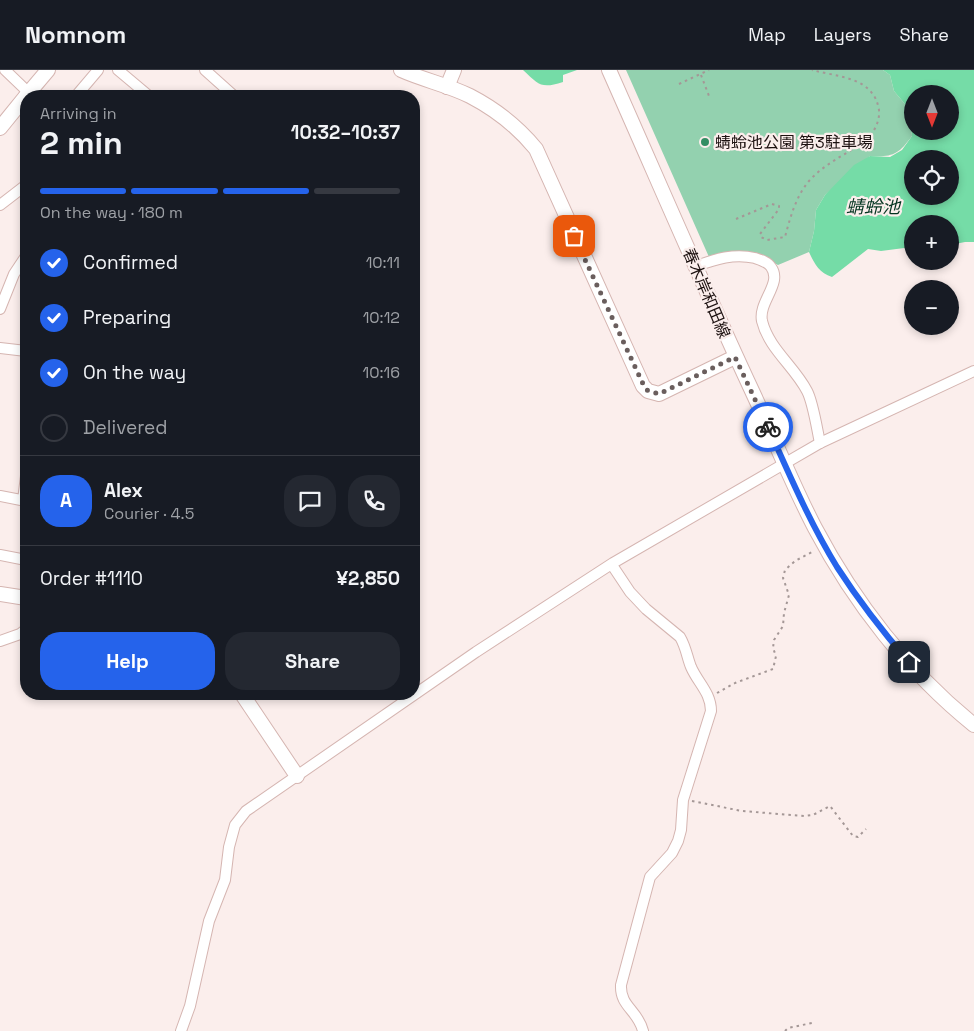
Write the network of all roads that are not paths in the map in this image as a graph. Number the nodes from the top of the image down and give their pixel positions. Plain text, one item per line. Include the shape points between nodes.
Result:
1 (5, 70) edge
2 (48, 70) edge
3 (98, 70) edge
4 (118, 70) edge
5 (205, 70) edge
6 (400, 70) edge
7 (454, 70) edge
8 (609, 70) edge
9 (448, 87) junction
10 (23, 90) edge
11 (31, 90) edge
12 (81, 90) edge
13 (142, 90) edge
14 (227, 90) edge
15 (20, 104) edge
16 (0, 128) edge
17 (20, 190) edge
18 (0, 205) edge
19 (20, 265) edge
20 (696, 266) junction
21 (0, 309) edge
22 (0, 348) edge
23 (20, 350) edge
24 (735, 357) junction
25 (974, 371) edge
26 (820, 443) junction
27 (784, 463) junction
28 (0, 496) edge
29 (20, 500) edge
30 (0, 555) edge
31 (20, 559) edge
32 (614, 568) dead end
33 (0, 594) edge
34 (20, 597) edge
35 (20, 634) edge
36 (0, 641) edge
37 (420, 691) edge
38 (246, 700) edge
39 (407, 700) edge
40 (974, 725) edge
41 (297, 776) junction
42 (181, 1031) edge
43 (643, 1031) edge

1 - 10 street
2 - 11 main road
3 - 12 street
4 - 13 street
5 - 14 street
6 - 9 main road
7 - 9 main road
8 - 20 main road, 春木岸和田線
9 - 24 main road via 499,113 536,149 648,391 659,394
15 - 16 main road
17 - 18 street
19 - 21 street
20 - 24 main road, 春木岸和田線
20 - 26 street via 734,255 762,260 771,266 774,280 760,312 763,323 770,341 808,392
22 - 23 street
24 - 27 main road, 春木岸和田線
25 - 26 street
26 - 27 street
27 - 37 street via 613,563
27 - 40 main road, 春木岸和田線 via 825,546 860,601 919,673
28 - 29 street
30 - 31 street
32 - 43 street via 646,609 680,637 691,667 709,697 711,711 683,800 678,841 672,853 650,877 621,985 621,995 638,1017
33 - 34 main road
35 - 36 street
38 - 41 main road
39 - 41 street
41 - 42 street via 246,811 235,825 225,880 209,921 190,1006

